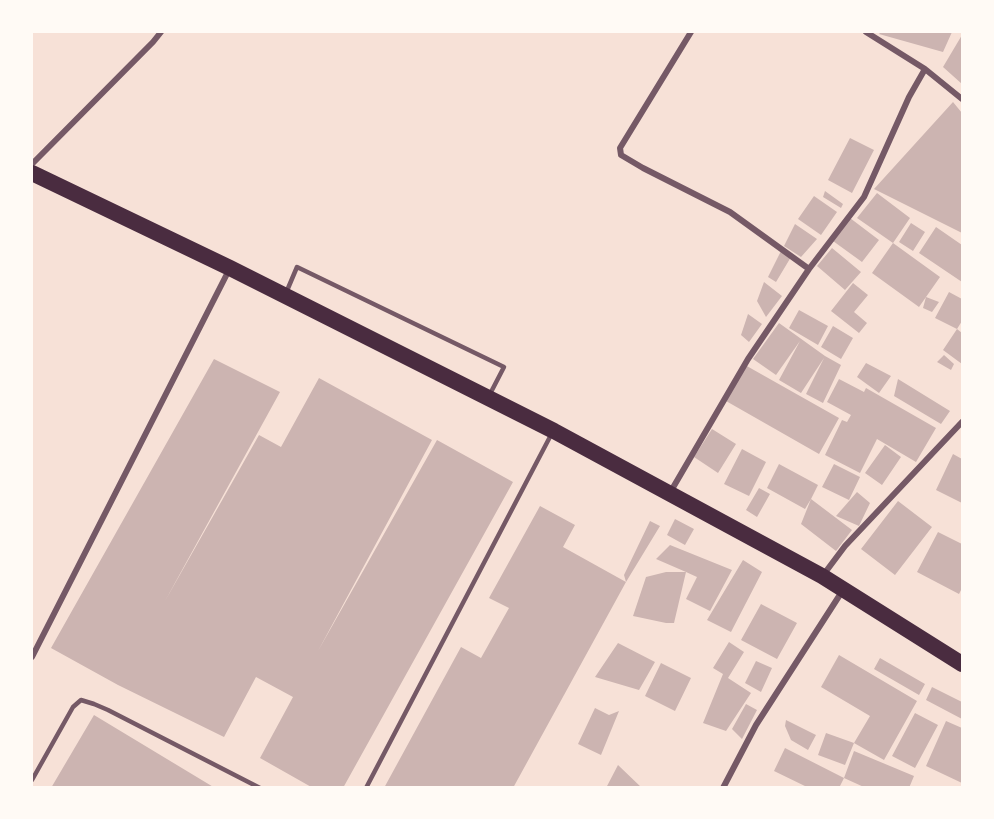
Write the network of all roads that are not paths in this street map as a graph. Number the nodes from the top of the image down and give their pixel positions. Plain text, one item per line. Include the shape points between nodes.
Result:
1 (161, 32) edge
2 (691, 32) edge
3 (866, 32) edge
4 (925, 69) junction
5 (963, 99) edge
6 (32, 164) edge
7 (32, 173) edge
8 (230, 268) junction
9 (809, 269) junction
10 (285, 295) junction
11 (488, 398) junction
12 (963, 422) edge
13 (554, 431) junction
14 (669, 494) junction
15 (822, 576) junction
16 (844, 590) junction
17 (32, 657) edge
18 (963, 663) edge
19 (32, 780) edge
20 (260, 788) edge
21 (366, 788) edge
22 (723, 788) edge

1 - 6 street
2 - 9 street via 620,148 621,155 730,212
3 - 4 street
4 - 5 street
4 - 9 street via 864,197
7 - 8 highway
8 - 10 highway
8 - 17 street
9 - 14 street via 748,359
10 - 11 highway
10 - 11 lane via 297,267 504,367
11 - 13 highway
12 - 15 street via 845,546
13 - 14 highway
13 - 21 lane
14 - 15 highway
15 - 16 highway
16 - 18 highway
16 - 22 street via 756,725
19 - 20 lane via 73,707 81,700

